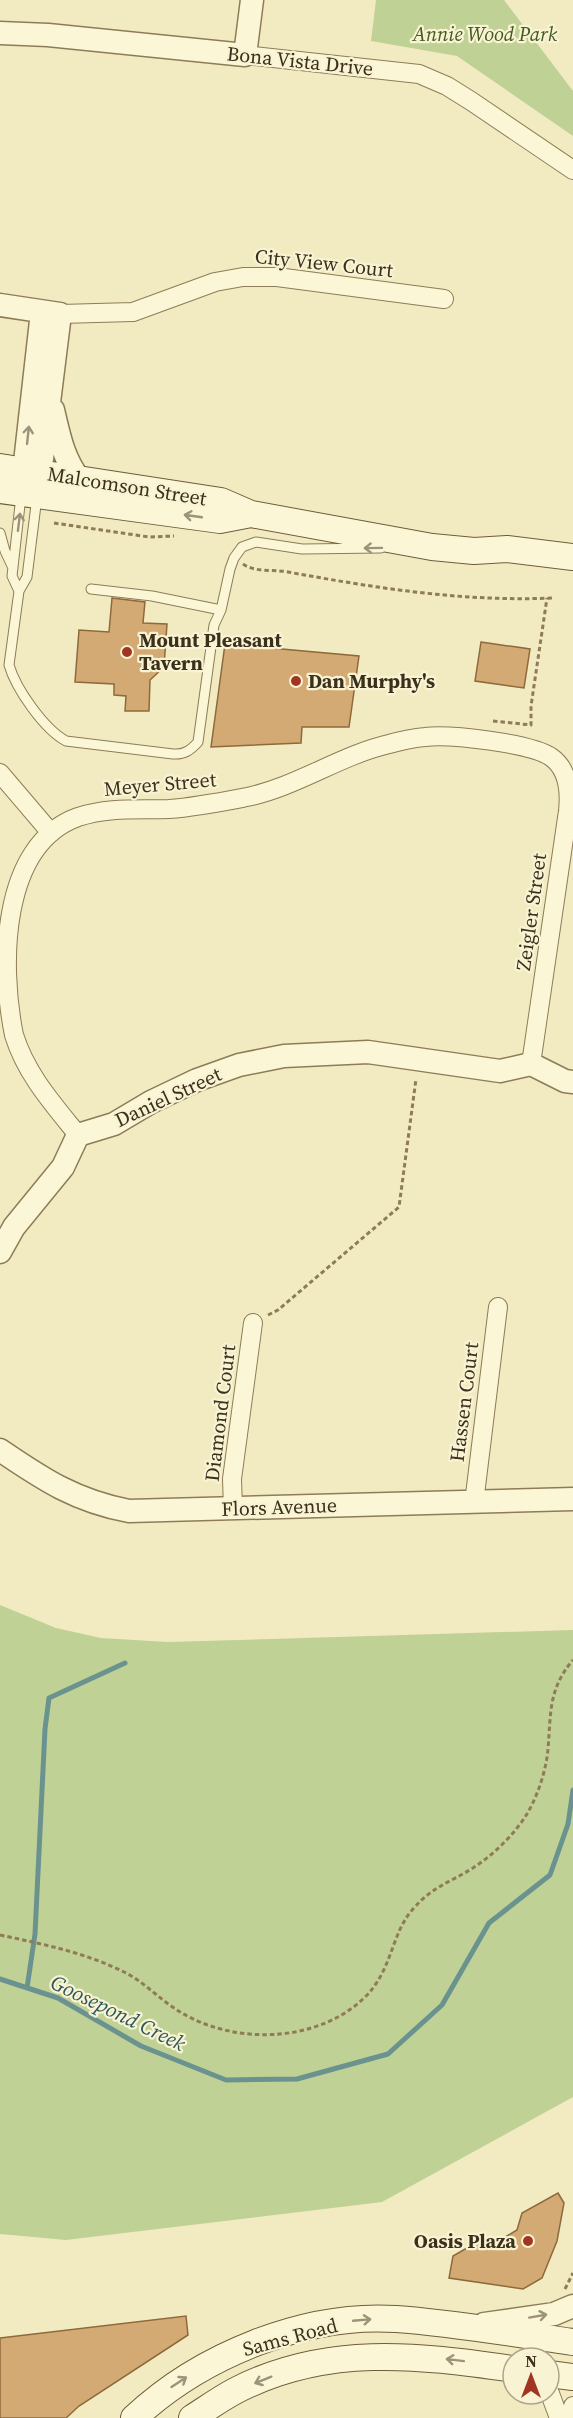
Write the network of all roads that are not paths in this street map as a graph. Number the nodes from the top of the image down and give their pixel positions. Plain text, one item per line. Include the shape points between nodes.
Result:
1 (252, 0) edge
2 (0, 33) edge
3 (245, 55) junction
4 (573, 170) edge
5 (444, 299) dead end
6 (0, 305) edge
7 (51, 313) junction
8 (50, 397) junction
9 (79, 479) junction
10 (20, 481) edge
11 (251, 514) junction
12 (0, 533) edge
13 (432, 548) junction
14 (474, 551) junction
15 (573, 557) edge
16 (13, 568) junction
17 (573, 572) edge
18 (91, 589) dead end
19 (18, 591) junction
20 (221, 610) junction
21 (561, 767) joint
22 (0, 772) edge
23 (51, 833) junction
24 (3, 912) edge
25 (531, 1064) junction
26 (573, 1082) edge
27 (78, 1135) junction
28 (0, 1252) edge
29 (498, 1307) dead end
30 (253, 1323) road end
31 (0, 1450) edge
32 (573, 1499) edge
33 (474, 1503) junction
34 (233, 1508) junction
35 (573, 2306) edge
36 (396, 2319) junction
37 (573, 2342) edge
38 (501, 2367) edge
39 (573, 2406) edge
40 (134, 2418) edge
41 (192, 2418) edge
42 (571, 2418) edge

1 - 3 street
2 - 3 street, Bona Vista Drive
3 - 4 street, Bona Vista Drive via 419,74 471,100
5 - 7 street, City View Court via 277,277 243,277 215,282 133,312
6 - 7 street
7 - 8 street
10 -> 7 street
8 - 9 street via 64,453
8 - 10 street
9 - 10 main road, Malcomson Street
9 - 11 main road, Malcomson Street via 221,501
11 -> 10 main road, Malcomson Street via 220,520
16 -> 10 lane
10 - 19 lane via 27,577
11 - 13 main road, Malcomson Street
12 - 16 lane
13 - 14 main road, Malcomson Street
13 -> 20 lane via 302,549 256,542 242,548 234,558
14 - 15 main road, Malcomson Street via 507,549
14 - 17 main road, Malcomson Street via 509,562
16 - 19 lane
18 - 20 lane
19 - 20 lane via 9,665 31,705 55,735 66,741 179,755 192,750 198,742 214,625
21 - 23 street, Meyer Street via 545,754 517,746 426,736 387,744 266,793 206,806 111,809 76,818
21 - 25 street, Zeigler Street via 569,800
22 - 23 street
23 - 24 street, Meyer Street via 24,864
24 - 27 street, Meyer Street via 3,974 14,1036 38,1085
25 - 26 street
25 - 27 street, Daniel Street via 500,1071 368,1052 284,1056 239,1065 188,1084 114,1124
27 - 28 street via 63,1167 14,1227
29 - 33 street, Hassen Court
30 - 34 street, Diamond Court via 232,1479
31 - 34 street, Flors Avenue via 68,1493 100,1506 129,1511
32 - 33 street, Flors Avenue
33 - 34 street, Flors Avenue
36 -> 35 street via 476,2325 554,2314
36 - 37 main road, Sams Road
40 -> 36 main road, Sams Road via 190,2375 248,2346 319,2325
38 -> 41 main road, Sams Road via 395,2355 350,2358 290,2369 235,2391
39 - 42 street

